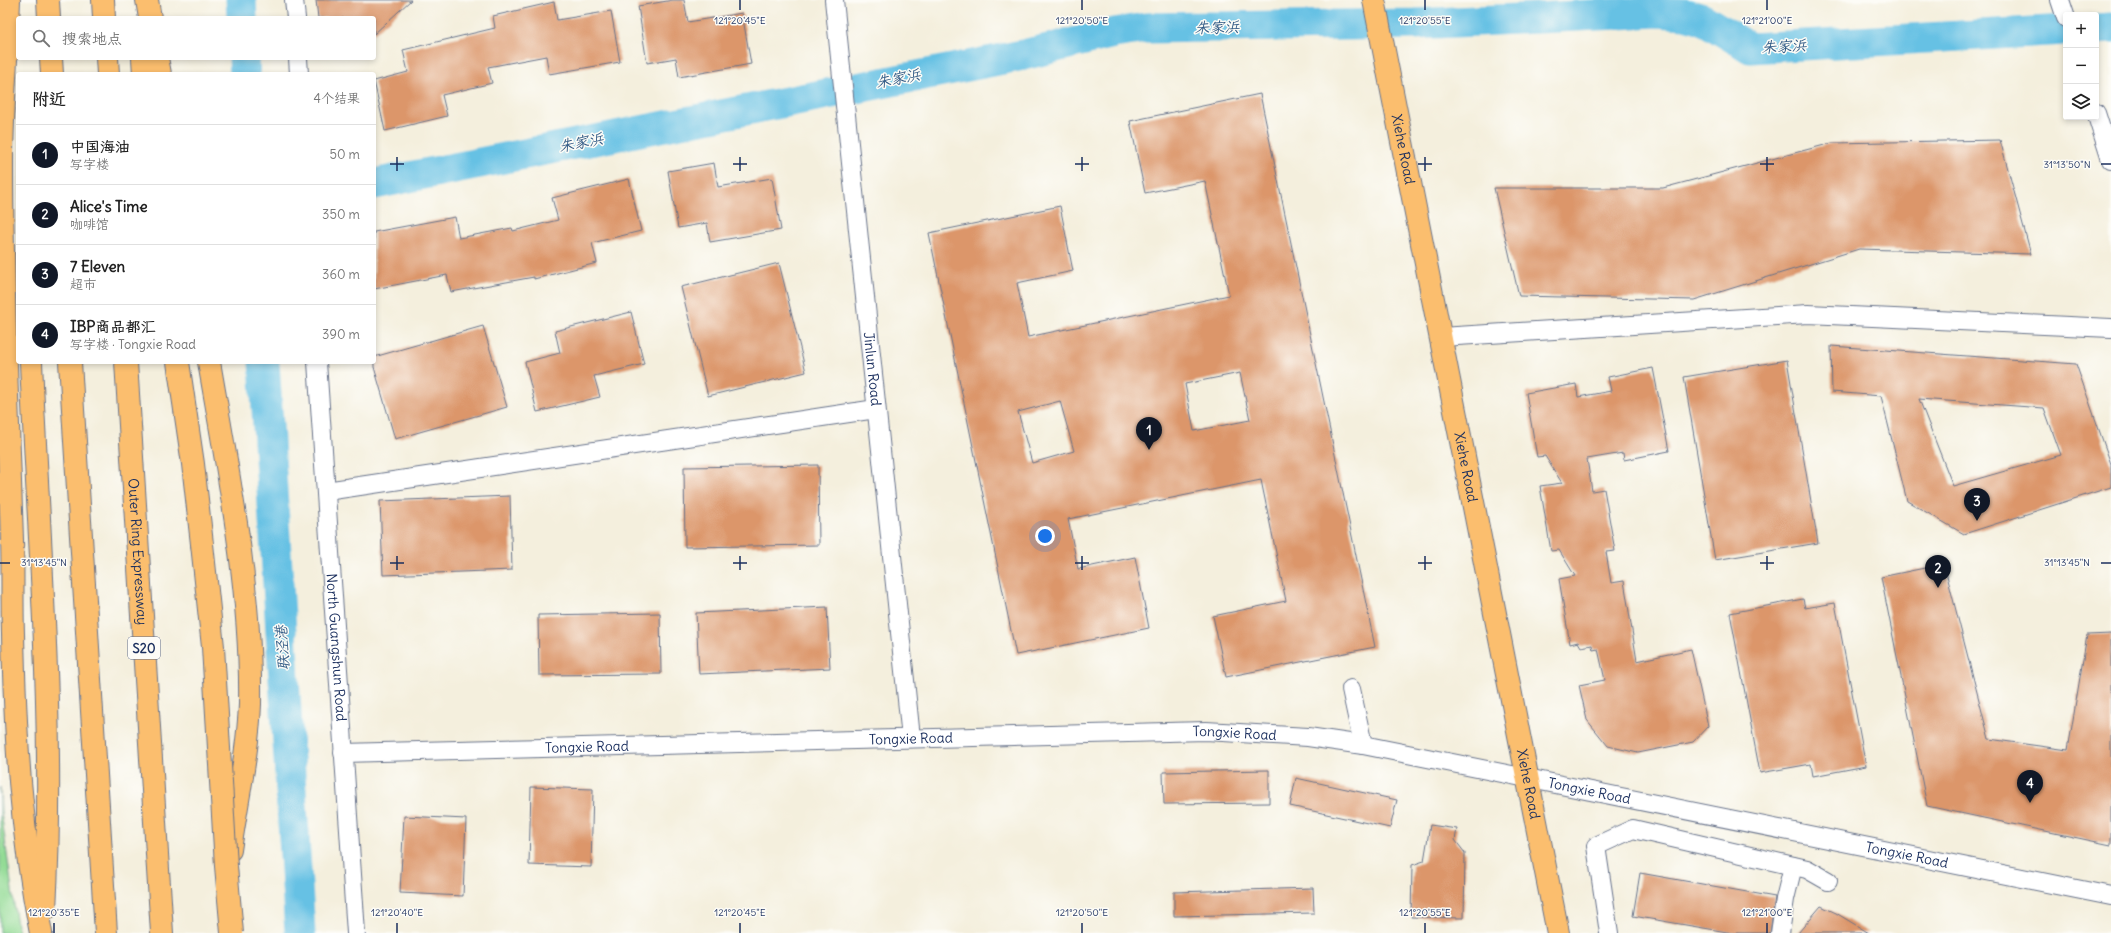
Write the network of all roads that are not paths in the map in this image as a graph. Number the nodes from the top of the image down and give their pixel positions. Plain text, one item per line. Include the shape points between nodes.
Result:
1 (9, 0) edge
2 (15, 0) edge
3 (48, 0) edge
4 (103, 0) edge
5 (138, 0) edge
6 (147, 0) edge
7 (294, 0) edge
8 (834, 0) edge
9 (1374, 0) edge
10 (2060, 0) edge
11 (2064, 12) edge
12 (49, 16) edge
13 (104, 16) edge
14 (140, 16) edge
15 (150, 16) edge
16 (296, 16) edge
17 (16, 25) edge
18 (17, 60) edge
19 (51, 60) edge
20 (107, 60) edge
21 (143, 60) edge
22 (157, 60) edge
23 (298, 60) edge
24 (18, 72) edge
25 (52, 72) edge
26 (108, 72) edge
27 (144, 72) edge
28 (160, 72) edge
29 (299, 72) edge
30 (2098, 120) edge
31 (2111, 160) edge
32 (2111, 328) edge
33 (1441, 337) junction
34 (31, 364) edge
35 (70, 364) edge
36 (126, 364) edge
37 (178, 364) edge
38 (209, 364) edge
39 (317, 364) edge
40 (876, 409) junction
41 (326, 491) junction
42 (1351, 689) dead end
43 (911, 738) junction
44 (1362, 745) junction
45 (343, 753) junction
46 (1527, 777) junction
47 (1793, 866) junction
48 (1828, 881) dead end
49 (2111, 896) edge
50 (42, 933) edge
51 (106, 933) edge
52 (162, 933) edge
53 (222, 933) edge
54 (232, 933) edge
55 (356, 933) edge
56 (1558, 933) edge
57 (1610, 933) edge
58 (1780, 933) edge

1 - 50 main road via 2,219 13,562 13,647 22,813 31,884
2 - 17 main road
3 - 12 main road
4 - 13 main road
5 - 14 main road
6 - 15 main road
7 - 16 street
8 - 40 street, Jinlun Road
9 - 33 main road, Xiehe Road
10 - 11 street
18 - 24 main road
19 - 25 main road
20 - 26 main road
21 - 27 main road
22 - 28 main road
23 - 29 street
30 - 31 street
32 - 33 street via 1808,314
33 - 46 main road, Xiehe Road
34 - 50 main road via 46,675 48,817
35 - 51 main road
36 - 52 main road, Outer Ring Expressway / S20
37 - 54 main road, bridge via 193,464 214,662
38 - 53 main road via 239,554 249,670 248,732 228,865
39 - 41 street, North Guangshun Road
40 - 41 street
40 - 43 street, Jinlun Road
41 - 45 street, North Guangshun Road
42 - 44 street
43 - 44 street, Tongxie Road via 1206,731 1308,737
43 - 45 street, Tongxie Road
44 - 46 street, Tongxie Road
45 - 55 street, North Guangshun Road
46 - 49 street, Tongxie Road
46 - 56 main road, Xiehe Road
47 - 48 street via 1806,869
47 - 57 street via 1633,829 1596,846
47 - 58 street

